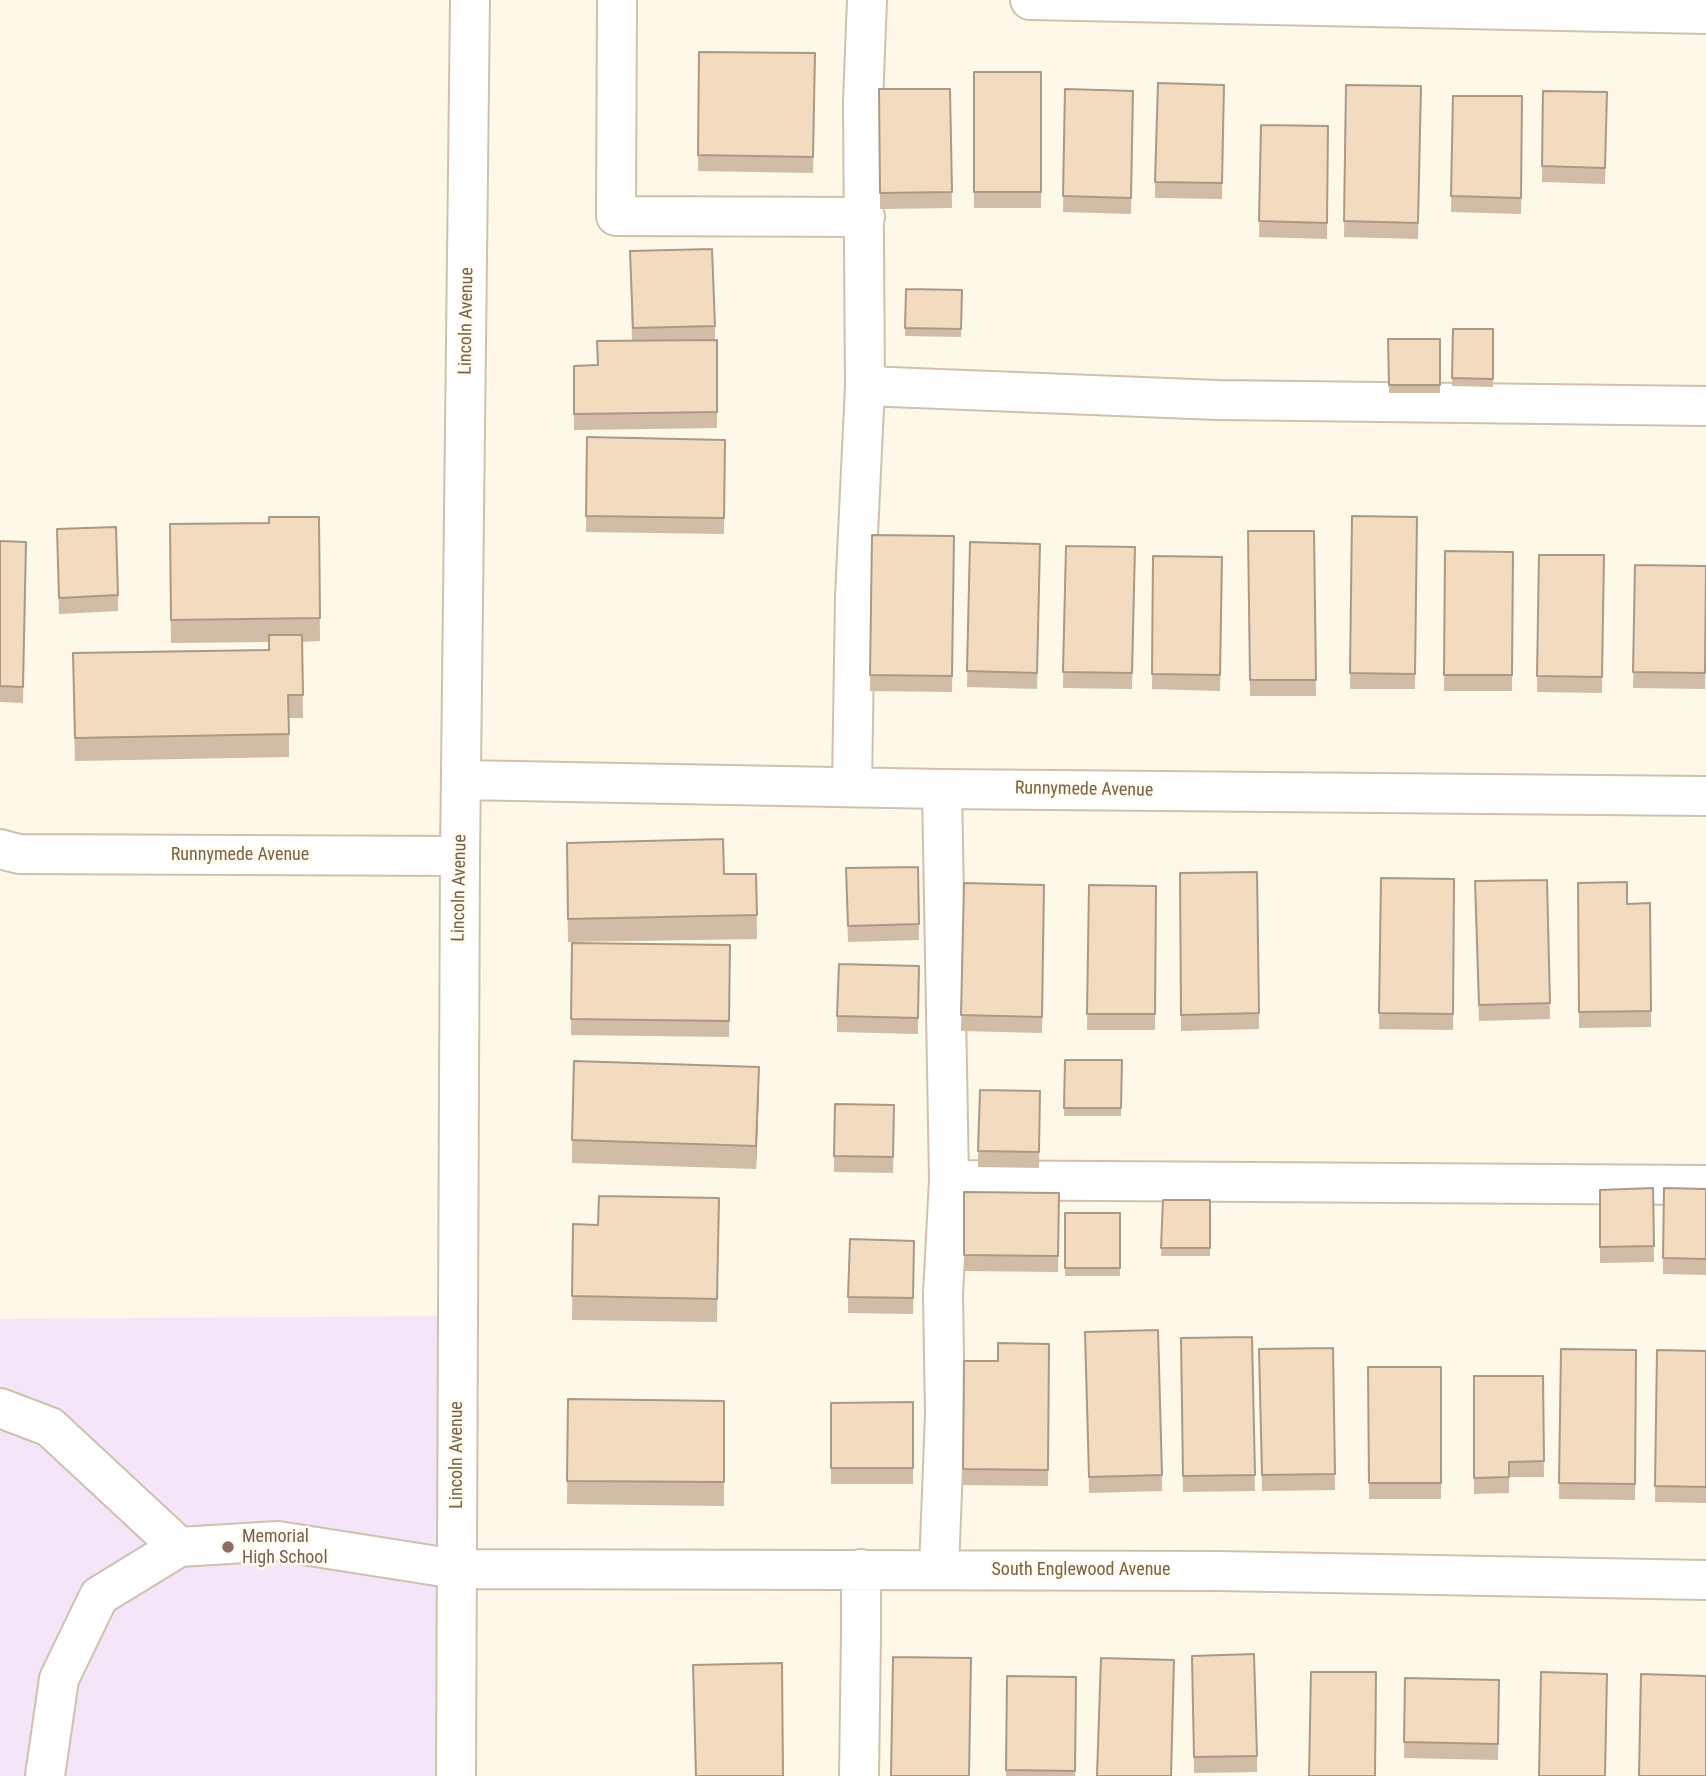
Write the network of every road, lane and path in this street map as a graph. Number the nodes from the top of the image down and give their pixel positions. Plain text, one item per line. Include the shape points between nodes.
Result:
1 (470, 0) edge
2 (617, 0) edge
3 (867, 0) edge
4 (1030, 0) edge
5 (1298, 3) edge
6 (1706, 15) edge
7 (865, 216) junction
8 (865, 386) junction
9 (1706, 406) edge
10 (462, 780) junction
11 (852, 786) junction
12 (942, 789) junction
13 (1706, 796) edge
14 (6, 854) edge
15 (460, 856) junction
16 (949, 1180) junction
17 (1706, 1185) edge
18 (0, 1408) edge
19 (179, 1547) junction
20 (456, 1569) junction
21 (860, 1569) junction
22 (939, 1569) junction
23 (1706, 1580) edge
24 (45, 1776) edge
25 (456, 1776) edge
26 (859, 1776) edge

1 - 10 street, Lincoln Avenue
2 - 7 street via 616,216
3 - 7 street
4 - 5 street
5 - 6 street
7 - 8 street
8 - 9 street via 1218,401
8 - 11 street
10 - 11 street, Runnymede Avenue
10 - 15 street, Lincoln Avenue
11 - 12 street, Runnymede Avenue
12 - 13 street, Runnymede Avenue
12 - 16 street
14 - 15 street, Runnymede Avenue
15 - 20 street, Lincoln Avenue
16 - 17 street
16 - 22 street
18 - 19 street via 50,1427
19 - 20 street, South Englewood Avenue via 278,1541
19 - 24 street via 99,1595 59,1679
20 - 21 street, South Englewood Avenue
20 - 25 street, Lincoln Avenue
21 - 22 street, South Englewood Avenue
21 - 26 street
22 - 23 street, South Englewood Avenue

